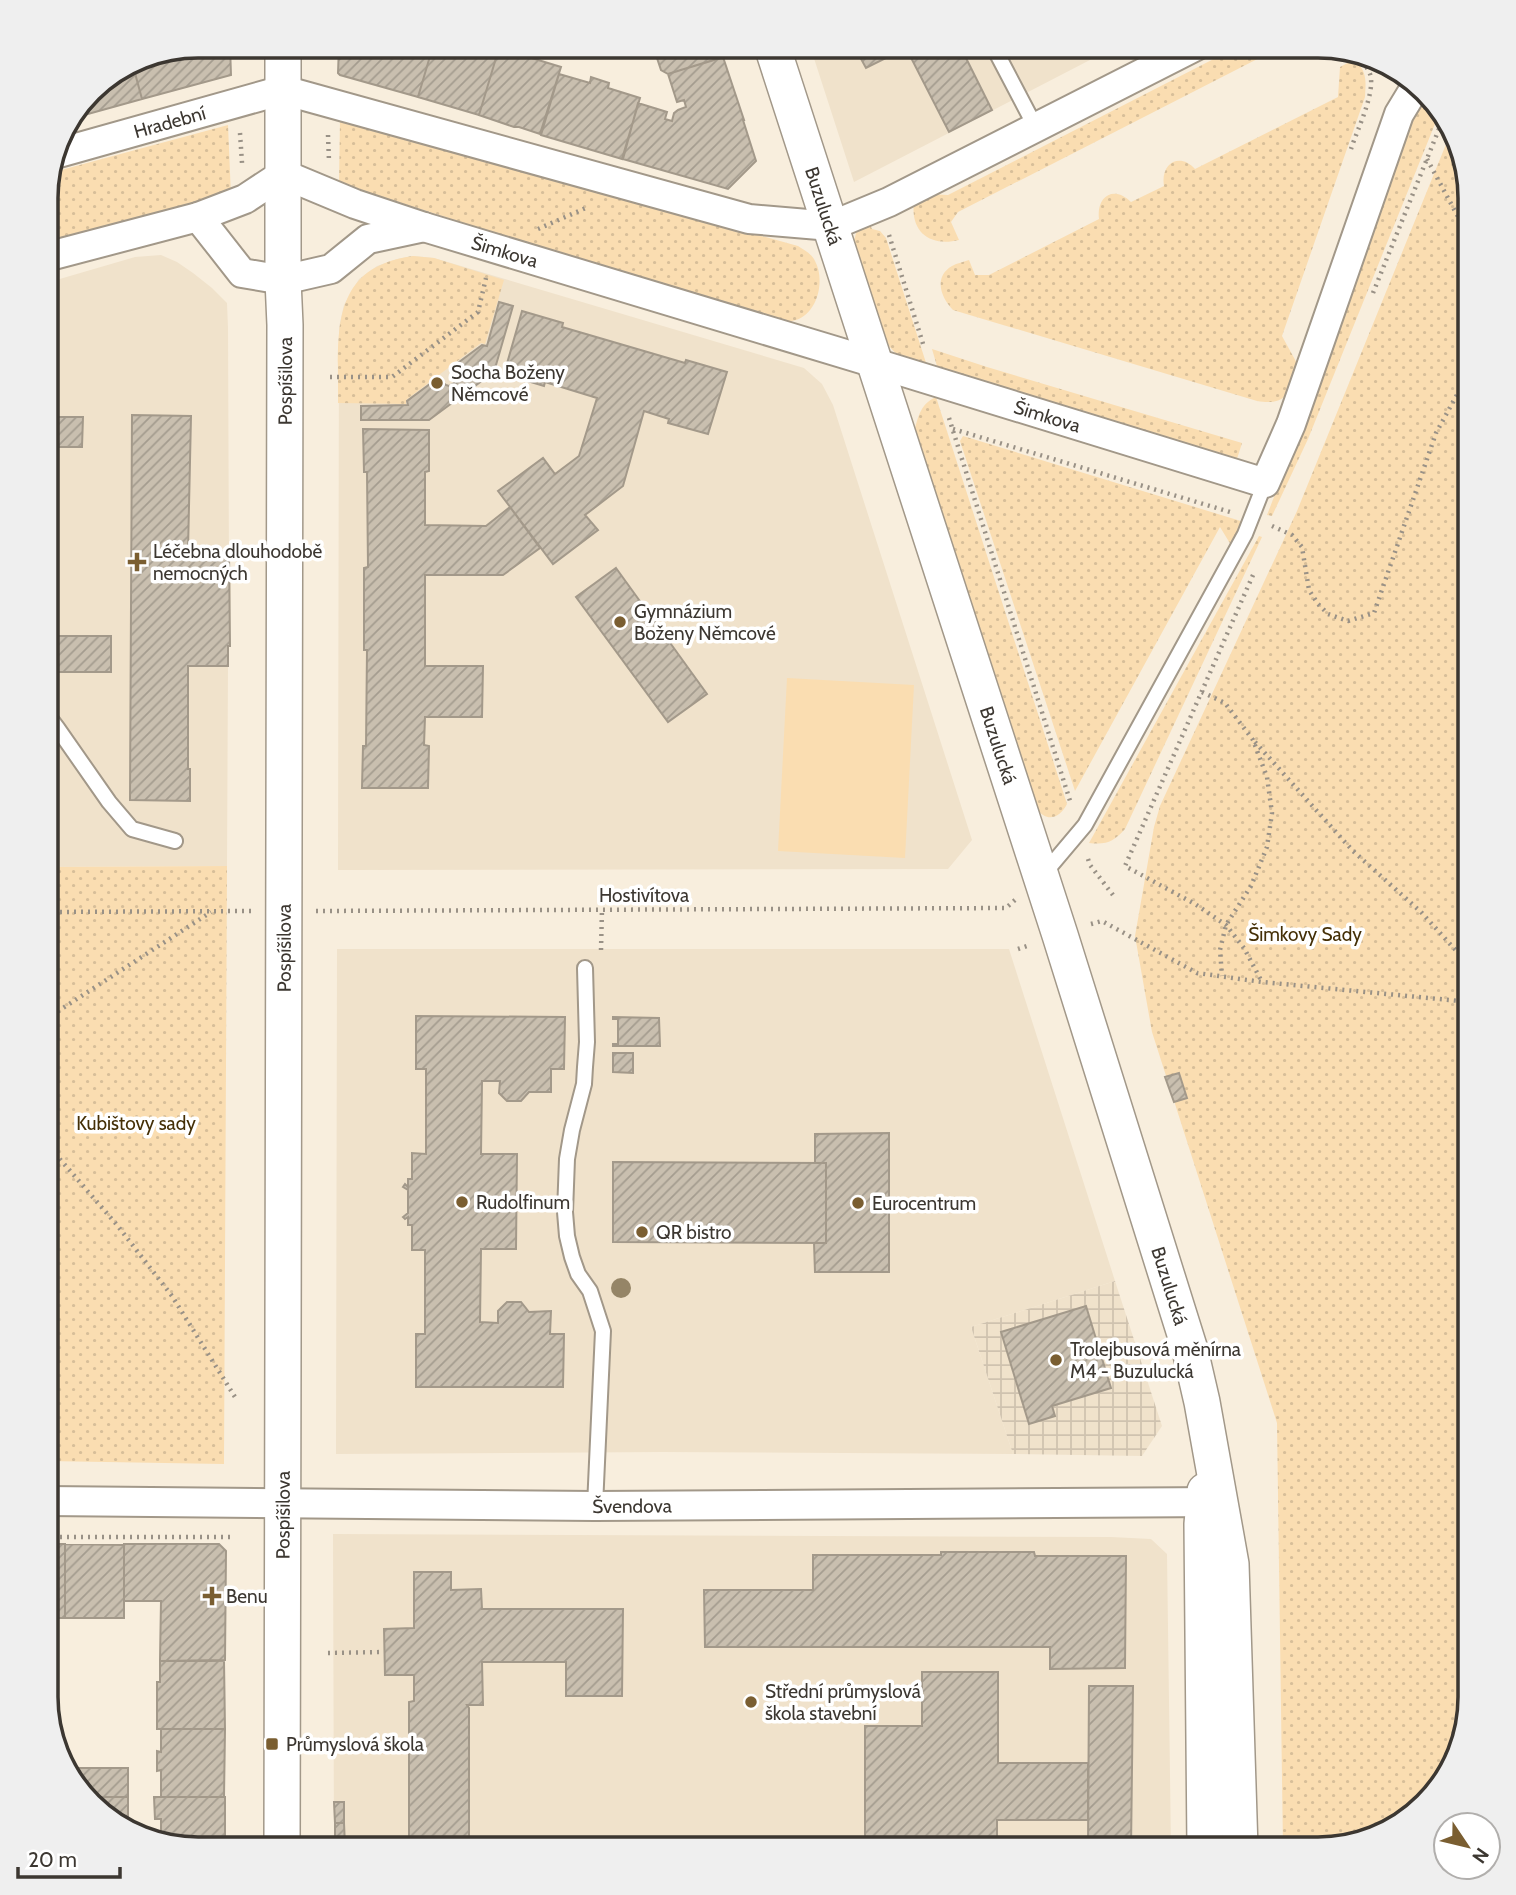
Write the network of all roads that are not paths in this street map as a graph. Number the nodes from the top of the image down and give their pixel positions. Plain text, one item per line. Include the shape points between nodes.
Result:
1 (283, 58) edge
2 (776, 58) edge
3 (999, 58) edge
4 (1149, 58) edge
5 (283, 90) junction
6 (1411, 93) edge
7 (1036, 128) junction
8 (66, 151) edge
9 (283, 174) junction
10 (198, 217) junction
11 (831, 226) junction
12 (424, 227) junction
13 (58, 254) edge
14 (284, 280) junction
15 (875, 363) junction
16 (1265, 483) junction
17 (58, 729) edge
18 (175, 841) dead end
19 (1041, 877) junction
20 (585, 968) road end
21 (58, 1501) edge
22 (1212, 1502) junction
23 (284, 1504) junction
24 (595, 1506) junction
25 (282, 1837) edge
26 (1205, 1837) edge
27 (1240, 1837) edge

1 - 5 street, Pospíšilova
2 - 11 street, Buzulucká
3 - 7 lane
4 - 7 street
5 - 8 street, Hradební
5 - 9 street, Pospíšilova
5 - 11 street via 750,219
6 - 16 street via 1399,114 1291,424
7 - 11 street
9 - 10 street via 245,199
9 - 12 street, Šimkova
9 - 14 street, Pospíšilova
10 - 13 street
10 - 14 street via 242,273
11 - 15 street, Buzulucká
12 - 14 street, Šimkova via 369,239 331,269
12 - 15 street, Šimkova
14 - 23 street, Pospíšilova
15 - 16 street, Šimkova
15 - 19 street, Buzulucká
16 - 19 lane via 1238,546 1092,813
17 - 18 lane via 132,829
19 - 22 street, Buzulucká via 1190,1350 1211,1449
20 - 24 lane via 584,1084 567,1159 565,1212 572,1258 590,1291 603,1331
21 - 23 street, Švendova
22 - 24 street, Švendova
22 - 26 street, Buzulucká via 1202,1537
22 - 27 street, Buzulucká via 1231,1564
23 - 24 street, Švendova
23 - 25 street, Pospíšilova

